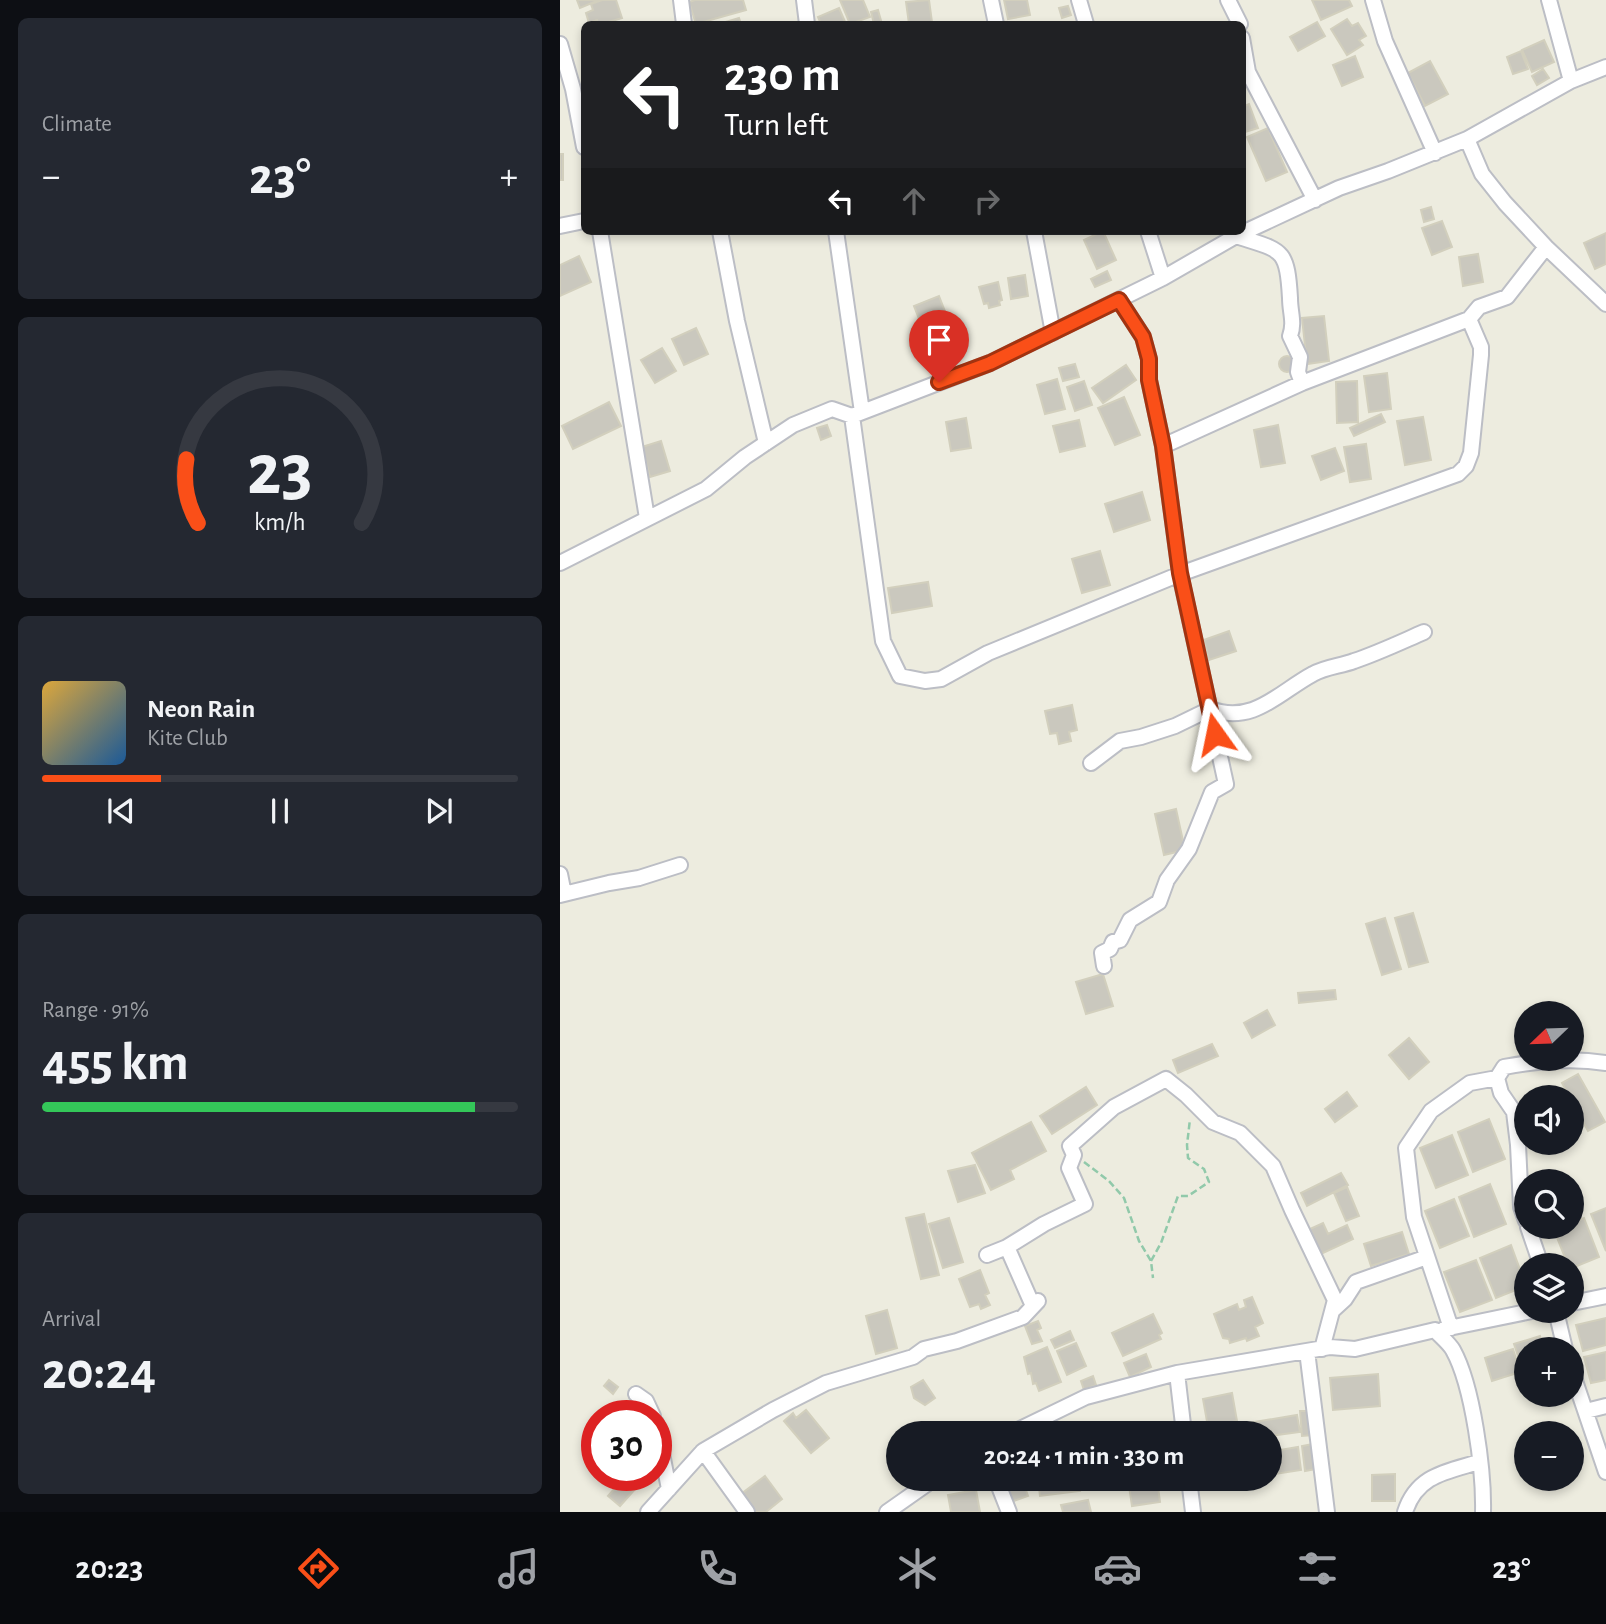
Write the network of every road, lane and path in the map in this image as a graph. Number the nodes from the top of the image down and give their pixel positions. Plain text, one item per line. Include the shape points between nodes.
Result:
1 (681, 0) edge
2 (804, 0) edge
3 (991, 0) edge
4 (1079, 0) edge
5 (1228, 0) edge
6 (1373, 0) edge
7 (1549, 0) edge
8 (684, 21) edge
9 (807, 21) edge
10 (995, 21) edge
11 (1085, 21) edge
12 (1238, 21) edge
13 (560, 44) edge
14 (1246, 61) edge
15 (1606, 67) edge
16 (1572, 81) junction
17 (581, 131) edge
18 (1466, 139) junction
19 (1435, 153) junction
20 (1315, 200) junction
21 (581, 222) edge
22 (560, 226) edge
23 (1246, 231) edge
24 (601, 235) edge
25 (721, 235) edge
26 (836, 235) edge
27 (1035, 235) edge
28 (1149, 235) edge
29 (1236, 236) joint
30 (1546, 247) junction
31 (1163, 278) junction
32 (1119, 300) junction
33 (1606, 304) edge
34 (1469, 319) junction
35 (1053, 333) junction
36 (1302, 383) junction
37 (857, 414) junction
38 (766, 443) junction
39 (1163, 446) junction
40 (647, 518) junction
41 (562, 558) edge
42 (1180, 573) junction
43 (1424, 632) dead end
44 (1210, 709) junction
45 (1091, 762) dead end
46 (680, 865) dead end
47 (560, 874) edge
48 (562, 895) edge
49 (1104, 966) dead end
50 (1606, 1063) edge
51 (1497, 1078) junction
52 (1191, 1119) dead end
53 (1073, 1155) junction
54 (1519, 1169) edge
55 (1007, 1247) junction
56 (987, 1255) dead end
57 (1427, 1257) junction
58 (1151, 1261) junction
59 (1153, 1278) dead end
60 (1606, 1296) edge
61 (1584, 1301) edge
62 (1332, 1311) junction
63 (1514, 1315) edge
64 (1451, 1328) junction
65 (1434, 1330) junction
66 (1314, 1350) junction
67 (1177, 1373) junction
68 (636, 1394) dead end
69 (645, 1400) edge
70 (1584, 1405) edge
71 (1606, 1406) edge
72 (1586, 1411) junction
73 (1037, 1421) edge
74 (1183, 1421) edge
75 (703, 1451) junction
76 (1479, 1462) junction
77 (1606, 1472) edge
78 (672, 1485) edge
79 (666, 1491) edge
80 (917, 1491) edge
81 (1001, 1491) edge
82 (1190, 1491) edge
83 (648, 1512) edge
84 (747, 1512) edge
85 (887, 1512) edge
86 (1009, 1512) edge
87 (1193, 1512) edge
88 (1326, 1512) edge
89 (1405, 1512) edge
90 (1483, 1512) edge

1 - 8 street
2 - 9 street
3 - 10 street
4 - 11 street
5 - 12 street
6 - 19 street via 1385,41
7 - 16 street
13 - 17 street
14 - 20 street
15 - 16 street
16 - 18 street
18 - 19 street
18 - 30 street via 1482,174
19 - 20 street
20 - 23 street
21 - 22 street
24 - 40 street
25 - 38 street
26 - 37 street
27 - 35 street
28 - 31 street
29 - 31 street
29 - 36 street via 1276,248 1283,255 1294,323 1290,336 1300,357
30 - 33 street
30 - 34 street via 1507,297 1479,307
31 - 32 street
32 - 35 street
32 - 39 street via 1143,337
34 - 36 street
34 - 42 street via 1481,355 1471,453 1458,474
35 - 37 street via 990,363
36 - 39 street
37 - 38 street via 832,409 793,425
37 - 42 street via 883,641 900,676 941,679 988,653
38 - 40 street via 706,489
39 - 42 street
40 - 41 street
42 - 44 street
43 - 44 street via 1314,673 1249,711
44 - 45 street via 1175,726 1120,741
44 - 49 street via 1226,784 1212,792 1189,849 1167,880 1159,902 1130,920 1120,940 1102,953
46 - 48 street
47 - 48 street
50 - 51 street via 1524,1063 1504,1068
51 - 54 street via 1514,1112
51 - 57 street via 1470,1083 1431,1111 1406,1148 1414,1217
52 - 58 path via 1188,1158 1203,1169 1209,1182 1188,1196 1178,1196
53 - 55 street via 1069,1168 1085,1205
53 - 58 path via 1124,1198
53 - 62 street via 1070,1146 1114,1107 1166,1079 1213,1122 1240,1133 1273,1166 1335,1300
55 - 56 street
55 - 75 street via 1036,1303 1023,1317 826,1383
57 - 62 street via 1356,1282
57 - 64 street
58 - 59 path
60 - 61 street
62 - 66 street
63 - 64 street
64 - 65 street
65 - 66 street via 1355,1349
65 - 76 street via 1453,1350 1464,1382
66 - 67 street
66 - 88 street
67 - 73 street via 1086,1397
67 - 74 street
68 - 69 street
70 - 72 street
71 - 72 street
72 - 77 street
75 - 78 street
75 - 84 street
76 - 89 street via 1431,1477 1409,1499
76 - 90 street
79 - 83 street
80 - 85 street
81 - 86 street
82 - 87 street

